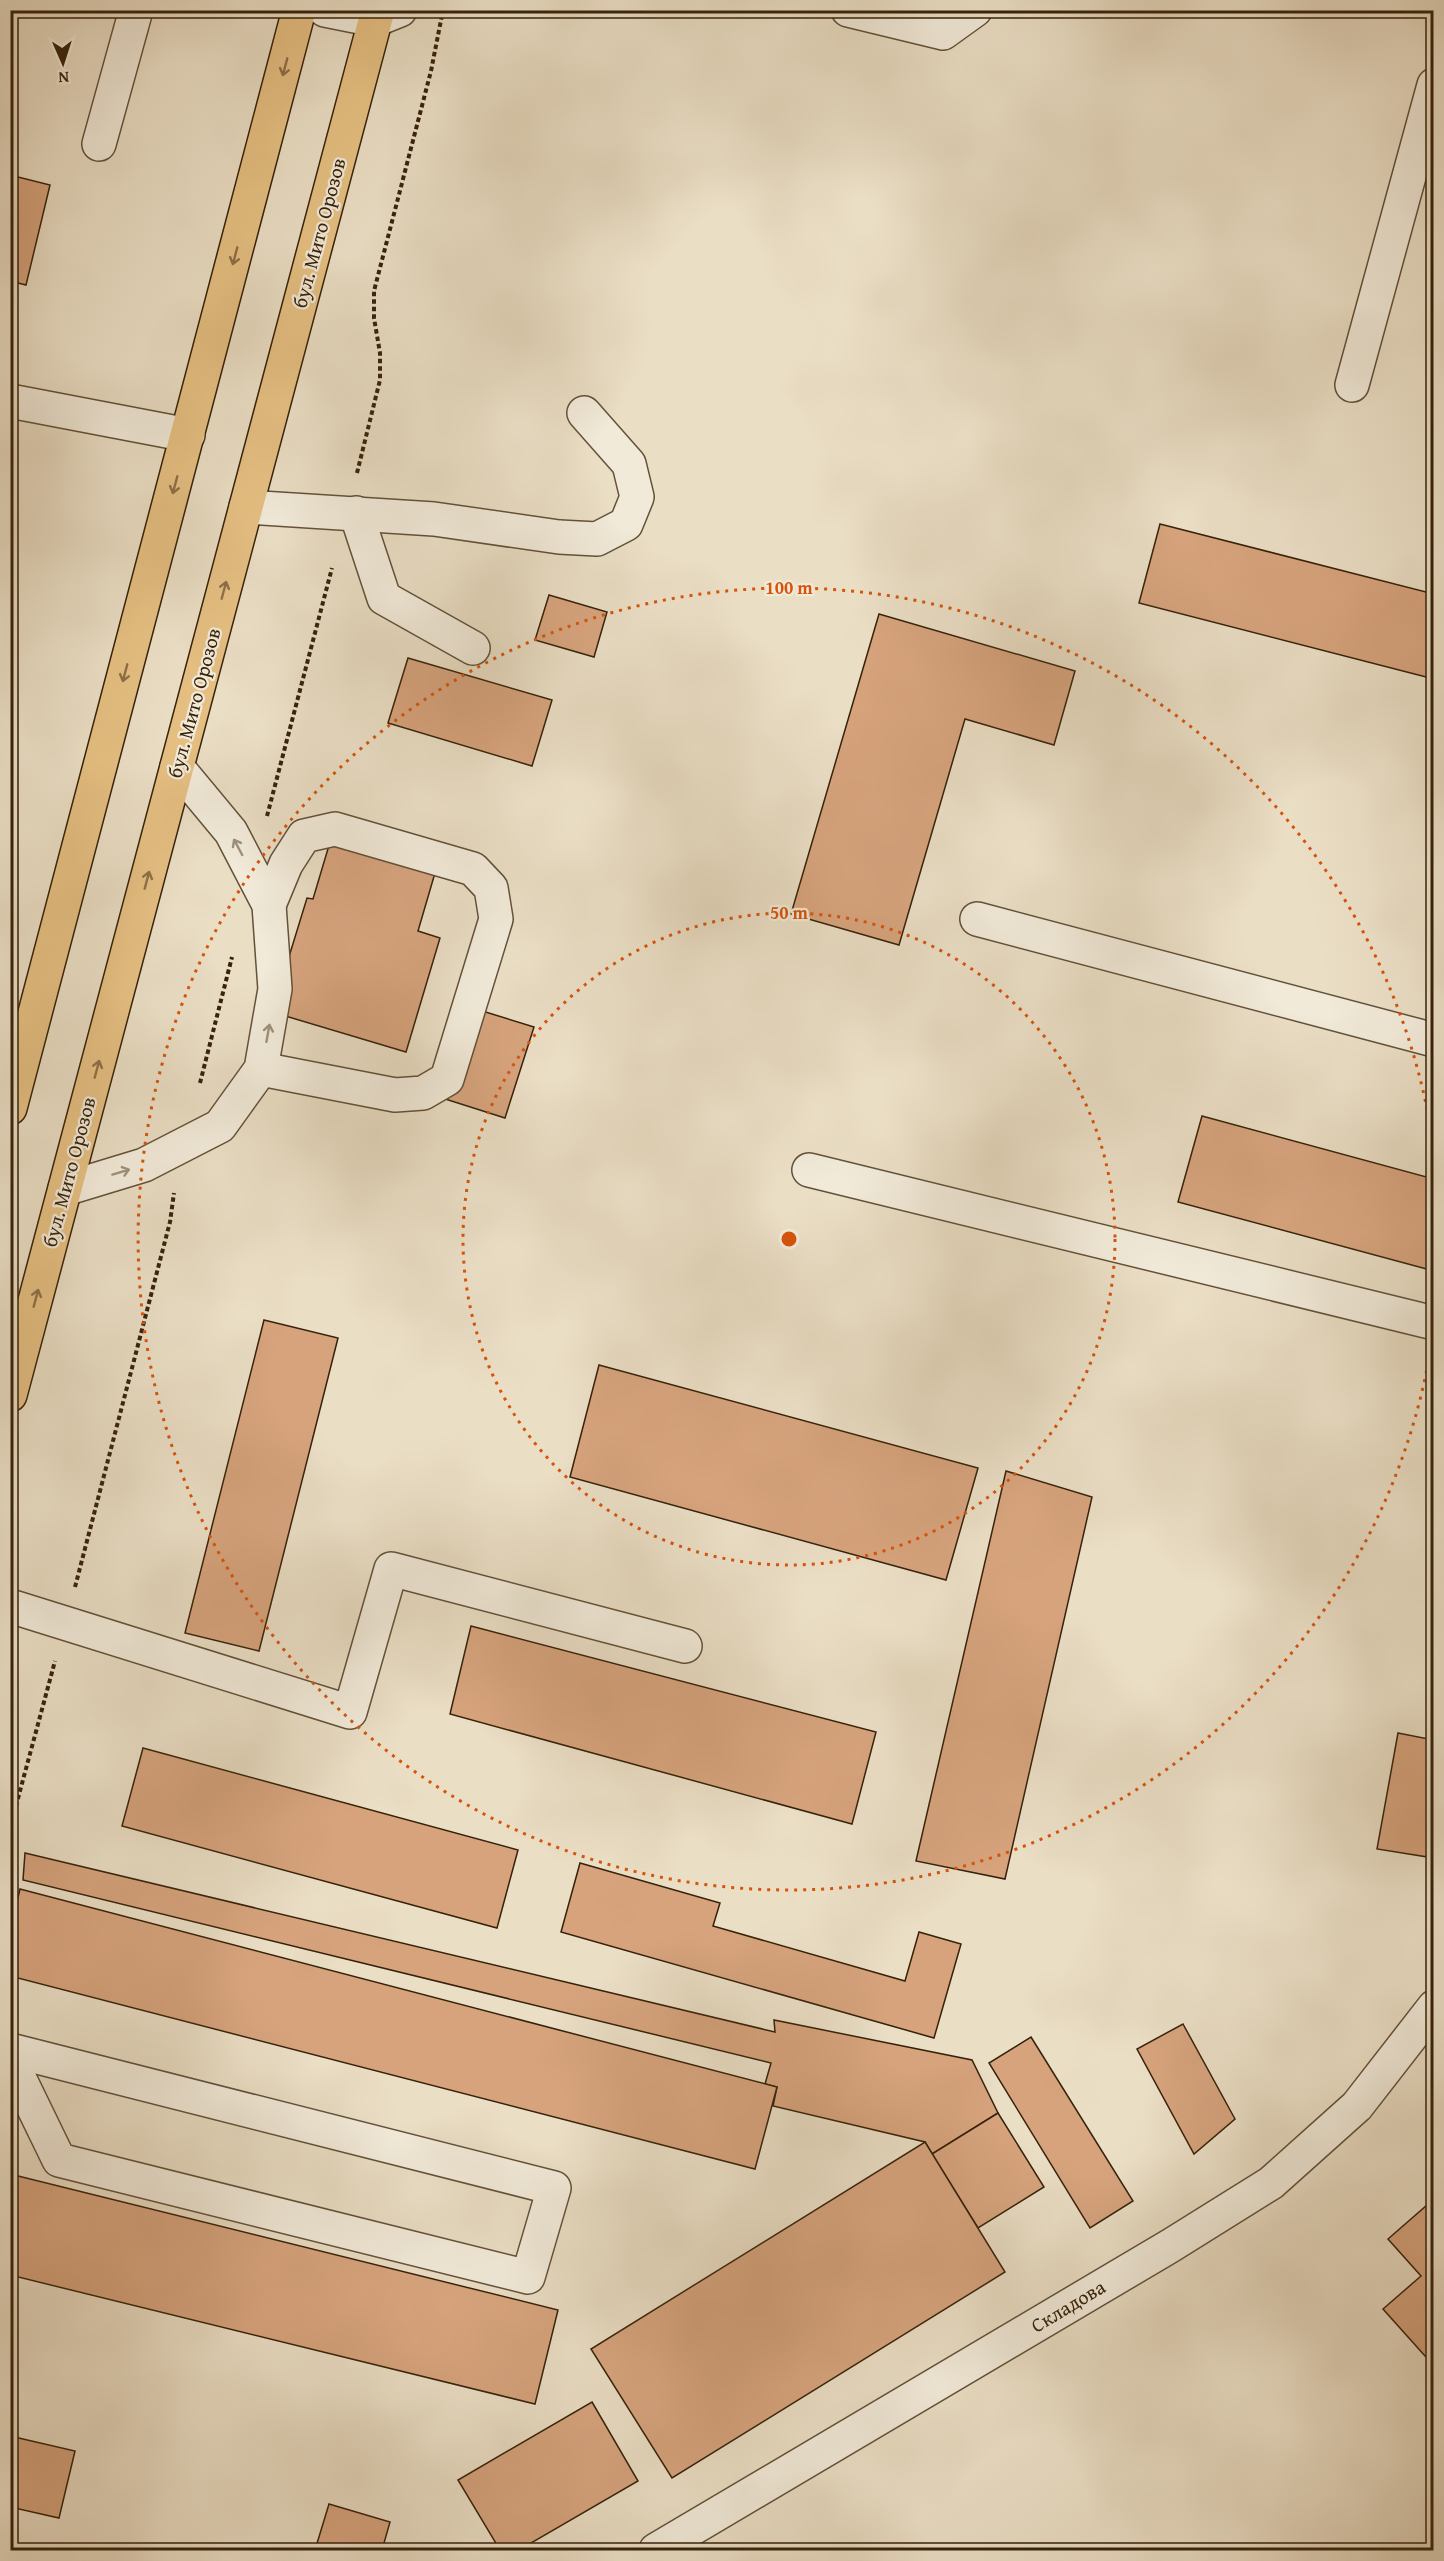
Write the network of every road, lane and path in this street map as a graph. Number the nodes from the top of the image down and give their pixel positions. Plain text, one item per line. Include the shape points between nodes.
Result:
1 (136, 10) edge
2 (299, 10) edge
3 (325, 10) edge
4 (848, 10) edge
5 (975, 10) edge
6 (384, 14) edge
7 (1434, 85) edge
8 (99, 144) dead end
9 (1352, 385) dead end
10 (10, 401) edge
11 (584, 413) dead end
12 (188, 435) junction
13 (246, 507) junction
14 (356, 513) junction
15 (473, 648) dead end
16 (177, 767) junction
17 (269, 905) junction
18 (977, 919) dead end
19 (1434, 1040) edge
20 (261, 1069) junction
21 (10, 1108) edge
22 (809, 1170) dead end
23 (65, 1189) junction
24 (1434, 1323) edge
25 (10, 1395) edge
26 (10, 1606) edge
27 (685, 1646) dead end
28 (1434, 2007) edge
29 (10, 2050) edge
30 (10, 2059) edge
31 (656, 2550) edge

1 - 8 street
2 -> 12 main road
3 - 6 street
4 - 5 street via 943,33
6 - 13 main road, бул. Мито Орозов
7 - 9 street
10 - 12 street
11 - 14 street via 629,464 637,497 626,525 597,539
12 -> 21 main road
13 - 14 street
16 -> 13 main road, бул. Мито Орозов
14 - 15 street via 384,598
17 -> 16 street via 231,832
23 -> 16 main road, бул. Мито Орозов
20 -> 17 street via 276,989
17 - 20 street via 286,864 304,836 335,830 473,869 491,888 496,919 447,1078 423,1093 395,1095
18 - 19 street
23 -> 20 street via 144,1165 220,1126
22 - 24 street
25 -> 23 main road, бул. Мито Орозов
26 - 27 street via 350,1712 391,1569
28 - 31 street, Складова via 1357,2106 1271,2183
29 - 30 street via 554,2188 528,2277 59,2160

